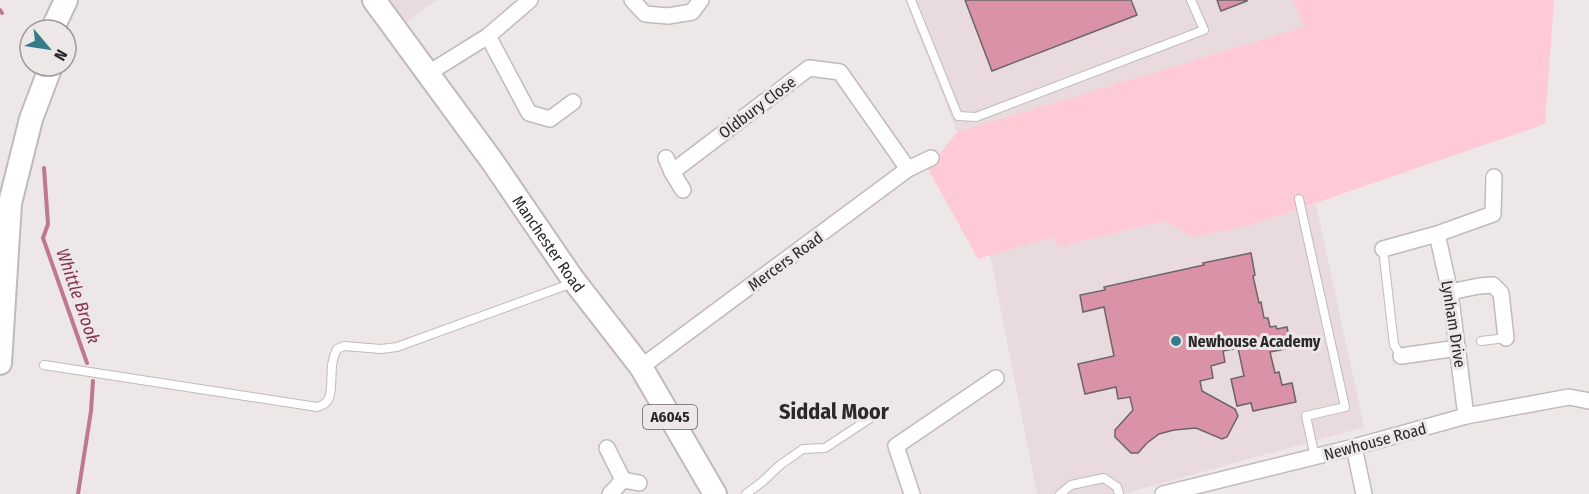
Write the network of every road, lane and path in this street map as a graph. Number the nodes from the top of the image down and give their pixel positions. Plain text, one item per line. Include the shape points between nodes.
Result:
1 (66, 0) edge
2 (79, 0) edge
3 (374, 0) edge
4 (530, 0) edge
5 (632, 0) edge
6 (701, 0) edge
7 (911, 0) edge
8 (1191, 0) edge
9 (58, 18) edge
10 (71, 18) edge
11 (488, 36) junction
12 (427, 74) junction
13 (32, 78) edge
14 (47, 78) edge
15 (573, 102) dead end
16 (32, 119) junction
17 (931, 158) dead end
18 (908, 169) junction
19 (1494, 177) dead end
20 (682, 190) dead end
21 (1299, 199) dead end
22 (1437, 234) junction
23 (1383, 249) joint
24 (573, 281) junction
25 (1450, 292) junction
26 (1506, 338) joint
27 (1481, 341) dead end
28 (1458, 348) junction
29 (1401, 356) joint
30 (0, 363) edge
31 (44, 365) dead end
32 (641, 367) junction
33 (996, 378) dead end
34 (1589, 401) edge
35 (1467, 416) junction
36 (872, 417) dead end
37 (1354, 447) junction
38 (607, 448) dead end
39 (1315, 457) junction
40 (623, 480) junction
41 (639, 483) dead end
42 (610, 494) edge
43 (716, 494) edge
44 (746, 494) edge
45 (912, 494) edge
46 (1060, 494) edge
47 (1119, 494) edge
48 (1163, 494) edge
49 (1364, 494) edge

1 - 9 main road
2 - 10 main road
3 - 12 main road, Manchester Road / A6045
4 - 11 street
5 - 6 street via 645,14 668,16 692,12
7 - 8 lane via 958,116 976,117 1204,30
11 - 12 street
11 - 15 street via 529,113 550,119
12 - 24 main road, Manchester Road / A6045
13 - 16 main road
14 - 16 main road
16 - 30 main road via 10,203
17 - 18 street, Mercers Road
18 - 20 street, Oldbury Close via 840,72 809,68 669,165
18 - 32 street, Mercers Road
19 - 22 street via 1493,214
21 - 39 lane via 1345,407 1306,416
22 - 23 street
22 - 25 street, Lynham Drive
23 - 29 lane via 1394,345
24 - 31 lane via 397,347 337,349 328,399 317,407
24 - 32 main road, Manchester Road / A6045
25 - 26 street via 1494,285 1501,293
25 - 28 street, Lynham Drive
26 - 27 lane
28 - 29 street
28 - 35 street, Lynham Drive
32 - 43 main road, Manchester Road / A6045
33 - 45 street via 896,446
34 - 35 street, Newhouse Road via 1569,397
35 - 37 street, Newhouse Road
36 - 44 lane via 825,448 803,448
37 - 39 street, Newhouse Road
37 - 49 street
38 - 40 street
39 - 48 street, Newhouse Road
40 - 41 street
40 - 42 street
46 - 47 lane via 1071,485 1104,478 1117,487

